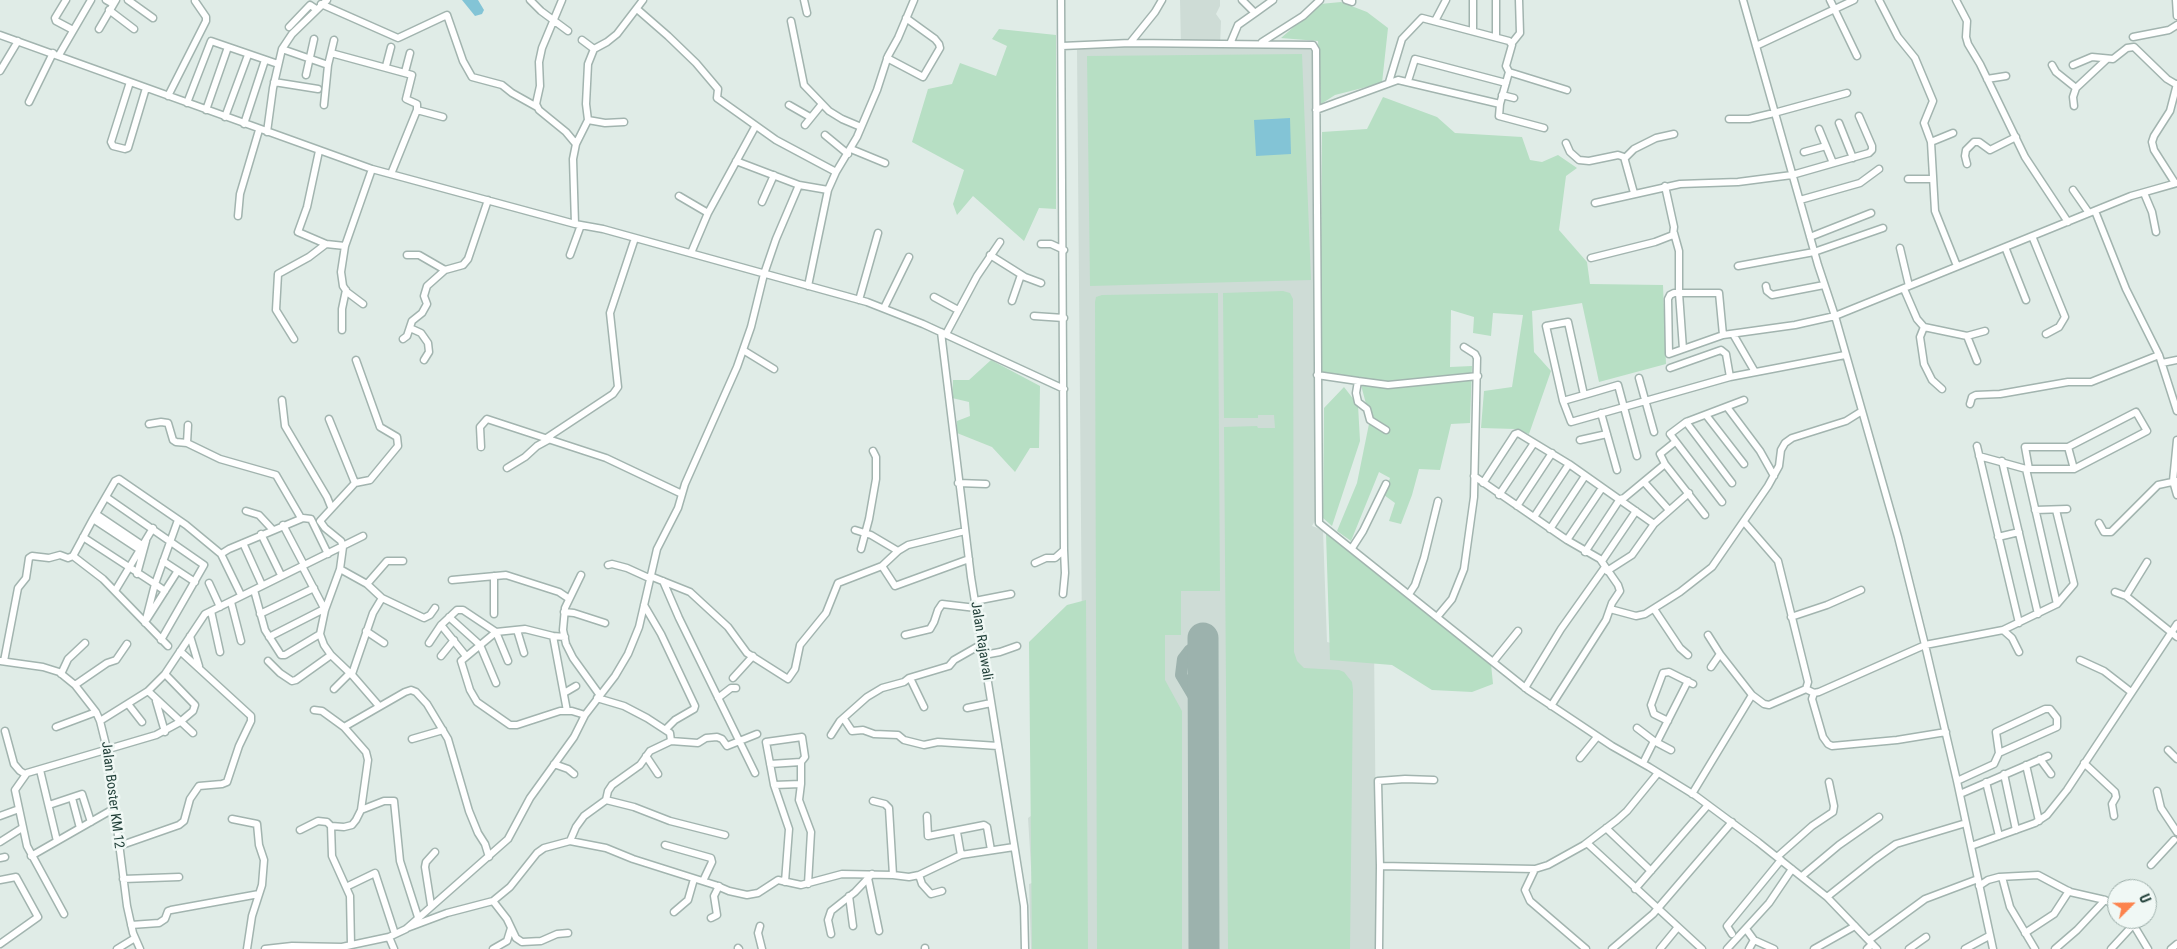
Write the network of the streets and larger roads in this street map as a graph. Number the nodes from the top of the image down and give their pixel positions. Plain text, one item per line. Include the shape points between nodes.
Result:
1 (66, 0) edge
2 (91, 0) edge
3 (106, 0) edge
4 (128, 0) edge
5 (530, 0) edge
6 (562, 0) edge
7 (643, 0) edge
8 (804, 0) edge
9 (914, 0) edge
10 (1061, 0) edge
11 (1162, 0) edge
12 (1242, 0) edge
13 (1273, 0) edge
14 (1320, 0) edge
15 (1346, 0) edge
16 (1352, 0) edge
17 (1446, 0) edge
18 (1473, 0) edge
19 (1496, 0) edge
20 (1519, 0) edge
21 (1743, 0) edge
22 (1830, 0) edge
23 (1854, 0) edge
24 (1880, 0) edge
25 (1956, 0) edge
26 (2176, 0) edge
27 (195, 1) dead end
28 (321, 4) edge
29 (113, 5) edge
30 (637, 9) junction
31 (1833, 11) junction
32 (807, 13) dead end
33 (1254, 13) junction
34 (2177, 16) edge
35 (153, 18) dead end
36 (906, 18) junction
37 (554, 20) junction
38 (791, 21) dead end
39 (1435, 21) junction
40 (2177, 25) edge
41 (289, 28) dead end
42 (99, 29) dead end
43 (134, 29) dead end
44 (73, 30) junction
45 (568, 31) dead end
46 (1473, 31) junction
47 (0, 35) edge
48 (2133, 37) dead end
49 (1496, 38) junction
50 (314, 39) dead end
51 (334, 40) dead end
52 (582, 40) dead end
53 (18, 41) junction
54 (1130, 43) junction
55 (1261, 43) junction
56 (1512, 43) junction
57 (1230, 44) junction
58 (1062, 46) junction
59 (1756, 46) junction
60 (228, 47) junction
61 (391, 47) dead end
62 (282, 49) junction
63 (594, 49) junction
64 (331, 53) junction
65 (410, 53) dead end
66 (56, 54) junction
67 (248, 55) junction
68 (1857, 56) dead end
69 (887, 58) junction
70 (309, 59) junction
71 (2107, 59) junction
72 (265, 60) junction
73 (278, 64) junction
74 (328, 65) junction
75 (2052, 65) dead end
76 (386, 66) junction
77 (2073, 66) dead end
78 (0, 71) edge
79 (405, 72) junction
80 (1509, 72) junction
81 (306, 75) dead end
82 (2006, 76) dead end
83 (1987, 80) junction
84 (1408, 81) junction
85 (130, 82) junction
86 (274, 82) junction
87 (1389, 82) junction
88 (1506, 83) junction
89 (2177, 85) edge
90 (146, 88) junction
91 (2076, 88) junction
92 (318, 89) dead end
93 (1567, 90) dead end
94 (1847, 93) dead end
95 (1502, 95) junction
96 (168, 96) junction
97 (1514, 98) dead end
98 (29, 102) dead end
99 (187, 103) junction
100 (2175, 103) edge
101 (822, 104) junction
102 (1500, 104) junction
103 (789, 105) dead end
104 (324, 106) dead end
105 (2074, 106) dead end
106 (537, 107) junction
107 (206, 110) junction
108 (417, 110) junction
109 (1316, 110) junction
110 (1774, 113) junction
111 (1859, 116) dead end
112 (226, 117) junction
113 (443, 117) dead end
114 (810, 117) junction
115 (588, 120) junction
116 (1729, 120) dead end
117 (624, 122) dead end
118 (1839, 123) dead end
119 (244, 124) junction
120 (805, 125) dead end
121 (755, 127) junction
122 (861, 127) junction
123 (1544, 128) dead end
124 (1819, 129) dead end
125 (263, 131) junction
126 (1952, 133) dead end
127 (1674, 134) dead end
128 (825, 135) dead end
129 (2016, 137) junction
130 (1931, 142) junction
131 (1566, 143) dead end
132 (576, 144) junction
133 (1826, 146) junction
134 (319, 151) junction
135 (850, 151) junction
136 (1804, 152) dead end
137 (1625, 158) junction
138 (1853, 158) junction
139 (736, 161) junction
140 (885, 163) dead end
141 (1833, 163) junction
142 (1967, 164) dead end
143 (372, 169) junction
144 (1879, 169) dead end
145 (836, 172) junction
146 (390, 174) junction
147 (774, 175) junction
148 (1792, 176) junction
149 (1908, 179) dead end
150 (1933, 179) junction
151 (2176, 183) edge
152 (799, 185) junction
153 (1665, 186) junction
154 (828, 190) junction
155 (2073, 190) dead end
156 (1634, 193) junction
157 (2144, 193) junction
158 (680, 196) dead end
159 (488, 200) junction
160 (1800, 200) junction
161 (762, 202) dead end
162 (1595, 203) dead end
163 (2092, 212) junction
164 (708, 213) junction
165 (1871, 213) dead end
166 (238, 216) dead end
167 (2068, 222) junction
168 (578, 224) junction
169 (1882, 228) dead end
170 (2156, 232) dead end
171 (878, 233) dead end
172 (1674, 234) junction
173 (2032, 236) junction
174 (1810, 237) junction
175 (635, 238) junction
176 (1000, 242) dead end
177 (326, 244) junction
178 (1041, 244) dead end
179 (345, 246) junction
180 (2006, 247) junction
181 (1900, 248) dead end
182 (1064, 250) junction
183 (1814, 252) junction
184 (691, 253) junction
185 (407, 255) dead end
186 (570, 255) dead end
187 (990, 255) junction
188 (909, 257) dead end
189 (1591, 258) dead end
190 (1738, 266) dead end
191 (1957, 266) junction
192 (445, 270) junction
193 (764, 274) junction
194 (1021, 275) junction
195 (1041, 283) dead end
196 (1824, 285) junction
197 (808, 286) junction
198 (1766, 286) dead end
199 (1907, 287) junction
200 (346, 290) junction
201 (1679, 293) junction
202 (934, 298) dead end
203 (859, 300) junction
204 (2026, 300) dead end
205 (1012, 301) dead end
206 (363, 304) dead end
207 (884, 308) junction
208 (958, 310) junction
209 (1034, 316) dead end
210 (1835, 316) junction
211 (1064, 318) junction
212 (1924, 326) junction
213 (410, 328) junction
214 (342, 330) dead end
215 (1985, 331) dead end
216 (944, 333) junction
217 (1733, 334) junction
218 (2046, 334) dead end
219 (1723, 335) junction
220 (1967, 336) junction
221 (294, 339) dead end
222 (403, 339) dead end
223 (1464, 347) dead end
224 (1683, 349) junction
225 (743, 350) junction
226 (1845, 355) junction
227 (2159, 355) junction
228 (356, 360) dead end
229 (424, 360) dead end
230 (1977, 360) dead end
231 (2177, 360) edge
232 (2162, 363) junction
233 (1670, 368) dead end
234 (774, 369) dead end
235 (1755, 372) junction
236 (1317, 375) junction
237 (1478, 376) junction
238 (1730, 377) junction
239 (1639, 378) dead end
240 (1358, 381) junction
241 (1064, 389) junction
242 (1942, 389) dead end
243 (1584, 395) junction
244 (282, 400) dead end
245 (1645, 400) junction
246 (1744, 400) dead end
247 (1563, 401) junction
248 (1970, 404) dead end
249 (1727, 406) junction
250 (1623, 407) junction
251 (1862, 411) junction
252 (2177, 411) edge
253 (1601, 413) junction
254 (1706, 414) junction
255 (329, 419) dead end
256 (1686, 422) junction
257 (149, 424) dead end
258 (188, 425) dead end
259 (1386, 430) dead end
260 (1654, 432) dead end
261 (1607, 434) junction
262 (546, 440) junction
263 (1580, 440) dead end
264 (2177, 440) edge
265 (1675, 442) junction
266 (1534, 443) junction
267 (188, 444) junction
268 (1977, 446) dead end
269 (481, 447) dead end
270 (2068, 447) junction
271 (873, 451) dead end
272 (1552, 453) junction
273 (1637, 456) dead end
274 (1979, 456) junction
275 (2002, 461) junction
276 (1569, 464) junction
277 (1666, 464) junction
278 (1744, 464) dead end
279 (507, 468) dead end
280 (2028, 468) junction
281 (2074, 469) junction
282 (1617, 470) dead end
283 (1474, 476) junction
284 (1585, 476) junction
285 (1774, 476) junction
286 (2175, 481) edge
287 (1644, 482) junction
288 (355, 483) junction
289 (958, 483) junction
290 (1483, 483) junction
291 (1732, 483) dead end
292 (986, 484) dead end
293 (1386, 484) dead end
294 (1602, 488) junction
295 (1689, 493) junction
296 (682, 494) junction
297 (1499, 495) junction
298 (2177, 495) edge
299 (106, 497) junction
300 (1620, 499) junction
301 (1438, 501) dead end
302 (1722, 502) dead end
303 (1517, 506) junction
304 (331, 507) junction
305 (2067, 509) dead end
306 (1669, 510) junction
307 (2035, 510) junction
308 (2056, 510) junction
309 (246, 511) dead end
310 (1636, 511) junction
311 (1705, 515) dead end
312 (94, 516) junction
313 (1534, 517) junction
314 (301, 518) junction
315 (311, 519) junction
316 (178, 520) junction
317 (320, 521) junction
318 (1744, 523) junction
319 (2099, 523) dead end
320 (1654, 524) junction
321 (283, 525) junction
322 (153, 528) junction
323 (1550, 528) junction
324 (272, 529) junction
325 (855, 530) dead end
326 (965, 531) junction
327 (2019, 532) junction
328 (866, 533) junction
329 (261, 534) junction
330 (363, 536) dead end
331 (83, 537) junction
332 (1998, 537) junction
333 (170, 540) junction
334 (1567, 540) junction
335 (243, 543) junction
336 (143, 545) junction
337 (343, 547) junction
338 (1352, 548) junction
339 (861, 549) dead end
340 (1064, 550) junction
341 (898, 551) junction
342 (1585, 552) junction
343 (222, 554) junction
344 (328, 554) junction
345 (73, 556) junction
346 (969, 559) junction
347 (163, 561) junction
348 (403, 561) dead end
349 (2147, 562) dead end
350 (1035, 563) dead end
351 (608, 565) dead end
352 (303, 566) junction
353 (882, 566) junction
354 (1605, 567) junction
355 (128, 568) junction
356 (340, 569) junction
357 (177, 572) junction
358 (137, 574) junction
359 (282, 575) junction
360 (581, 575) dead end
361 (494, 576) junction
362 (649, 577) junction
363 (452, 580) dead end
364 (663, 580) junction
365 (195, 582) junction
366 (209, 582) dead end
367 (155, 584) junction
368 (367, 584) junction
369 (262, 585) junction
370 (314, 588) junction
371 (254, 590) junction
372 (1861, 590) dead end
373 (115, 591) junction
374 (165, 591) junction
375 (2116, 592) dead end
376 (1011, 594) dead end
377 (1063, 594) dead end
378 (1409, 594) junction
379 (241, 595) junction
380 (2126, 596) junction
381 (382, 598) junction
382 (568, 598) junction
383 (231, 602) junction
384 (976, 604) junction
385 (2057, 604) junction
386 (644, 605) junction
387 (220, 607) junction
388 (435, 608) dead end
389 (1610, 609) junction
390 (1654, 609) junction
391 (324, 610) junction
392 (211, 611) junction
393 (564, 612) junction
394 (260, 614) junction
395 (494, 614) dead end
396 (2038, 614) junction
397 (1791, 616) junction
398 (449, 617) junction
399 (1437, 617) junction
400 (146, 621) junction
401 (605, 623) dead end
402 (2019, 623) junction
403 (2177, 624) edge
404 (441, 625) junction
405 (518, 630) junction
406 (2004, 630) junction
407 (366, 631) junction
408 (1518, 631) dead end
409 (496, 632) junction
410 (320, 634) junction
411 (905, 635) dead end
412 (1708, 635) dead end
413 (2174, 635) edge
414 (190, 636) junction
415 (553, 636) junction
416 (269, 637) junction
417 (565, 637) junction
418 (161, 640) junction
419 (454, 640) junction
420 (241, 641) dead end
421 (84, 643) dead end
422 (384, 643) dead end
423 (127, 644) dead end
424 (429, 644) dead end
425 (982, 644) junction
426 (480, 645) junction
427 (1926, 645) junction
428 (168, 646) dead end
429 (1017, 646) dead end
430 (180, 651) junction
431 (220, 652) dead end
432 (2019, 652) dead end
433 (524, 653) dead end
434 (1720, 654) junction
435 (331, 655) junction
436 (984, 655) junction
437 (1688, 655) dead end
438 (441, 656) dead end
439 (466, 656) junction
440 (753, 656) junction
441 (2080, 660) dead end
442 (2, 661) edge
443 (268, 661) dead end
444 (508, 661) dead end
445 (1493, 662) junction
446 (1711, 667) dead end
447 (199, 668) junction
448 (61, 674) junction
449 (165, 674) junction
450 (351, 674) junction
451 (733, 678) dead end
452 (910, 678) junction
453 (496, 683) dead end
454 (75, 685) junction
455 (576, 686) dead end
456 (736, 688) dead end
457 (1525, 688) junction
458 (334, 689) dead end
459 (1806, 689) junction
460 (148, 691) junction
461 (2131, 692) junction
462 (564, 693) junction
463 (1814, 693) junction
464 (1752, 695) junction
465 (598, 696) junction
466 (718, 698) junction
467 (156, 699) junction
468 (128, 704) junction
469 (991, 704) junction
470 (379, 706) junction
471 (1551, 706) junction
472 (924, 707) dead end
473 (968, 708) dead end
474 (314, 710) dead end
475 (567, 710) junction
476 (96, 712) junction
477 (585, 715) junction
478 (844, 719) junction
479 (100, 721) junction
480 (1668, 721) junction
481 (142, 722) dead end
482 (180, 722) junction
483 (56, 727) dead end
484 (344, 727) junction
485 (1637, 728) dead end
486 (666, 729) junction
487 (442, 730) junction
488 (5, 731) dead end
489 (165, 732) junction
490 (1946, 732) junction
491 (192, 733) dead end
492 (757, 734) dead end
493 (831, 734) dead end
494 (1597, 737) junction
495 (412, 739) dead end
496 (1656, 741) junction
497 (671, 742) junction
498 (739, 743) junction
499 (998, 746) junction
500 (107, 749) junction
501 (1671, 750) dead end
502 (2168, 750) dead end
503 (1999, 753) junction
504 (646, 756) junction
505 (2048, 756) dead end
506 (1580, 758) dead end
507 (2040, 759) junction
508 (2177, 759) edge
509 (801, 762) junction
510 (1643, 763) junction
511 (2084, 763) junction
512 (554, 764) junction
513 (770, 764) junction
514 (2026, 766) junction
515 (40, 770) junction
516 (1658, 772) junction
517 (755, 773) dead end
518 (25, 774) junction
519 (574, 774) dead end
520 (658, 774) dead end
521 (2004, 774) junction
522 (2051, 774) dead end
523 (1434, 780) dead end
524 (1957, 780) junction
525 (1829, 782) dead end
526 (1986, 782) junction
527 (800, 784) junction
528 (774, 785) junction
529 (2158, 790) dead end
530 (1692, 794) junction
531 (1960, 794) junction
532 (72, 798) junction
533 (606, 800) junction
534 (873, 801) dead end
535 (49, 805) junction
536 (1708, 805) junction
537 (115, 808) junction
538 (19, 809) junction
539 (361, 810) junction
540 (0, 816) edge
541 (927, 816) dead end
542 (2114, 816) dead end
543 (1879, 817) dead end
544 (232, 819) dead end
545 (91, 822) junction
546 (1732, 822) junction
547 (2039, 822) junction
548 (1966, 823) junction
549 (331, 826) junction
550 (22, 828) junction
551 (80, 828) junction
552 (1606, 828) junction
553 (300, 830) dead end
554 (2016, 830) junction
555 (957, 832) junction
556 (2177, 832) edge
557 (725, 835) dead end
558 (1999, 836) junction
559 (56, 841) junction
560 (570, 841) junction
561 (2176, 841) edge
562 (0, 842) edge
563 (1587, 843) junction
564 (665, 845) dead end
565 (119, 846) junction
566 (1971, 846) junction
567 (1014, 847) junction
568 (990, 850) junction
569 (435, 852) dead end
570 (961, 855) junction
571 (31, 856) junction
572 (489, 857) junction
573 (1779, 859) junction
574 (2151, 865) dead end
575 (1380, 866) junction
576 (1535, 869) junction
577 (1792, 869) junction
578 (1651, 871) junction
579 (893, 875) junction
580 (919, 875) junction
581 (870, 876) junction
582 (1802, 876) junction
583 (179, 877) dead end
584 (2002, 877) junction
585 (123, 879) junction
586 (694, 879) junction
587 (1978, 879) junction
588 (0, 880) edge
589 (704, 881) junction
590 (785, 882) junction
591 (808, 884) junction
592 (719, 886) junction
593 (1979, 886) junction
594 (346, 887) junction
595 (1635, 888) junction
596 (942, 891) dead end
597 (2069, 891) junction
598 (259, 894) junction
599 (849, 896) junction
600 (1827, 897) junction
601 (2105, 900) joint
602 (494, 901) junction
603 (430, 906) junction
604 (1657, 910) junction
605 (674, 912) dead end
606 (64, 914) dead end
607 (418, 917) junction
608 (711, 918) dead end
609 (131, 925) junction
610 (760, 926) dead end
611 (853, 926) dead end
612 (1855, 926) junction
613 (1678, 927) junction
614 (511, 928) junction
615 (406, 929) junction
616 (1746, 929) junction
617 (2127, 929) edge
618 (2136, 929) edge
619 (878, 931) dead end
620 (568, 933) dead end
621 (2025, 933) junction
622 (831, 934) dead end
623 (1732, 934) dead end
624 (392, 935) junction
625 (1989, 936) junction
626 (1926, 937) dead end
627 (135, 938) junction
628 (1739, 938) junction
629 (1754, 940) junction
630 (0, 944) edge
631 (1873, 944) edge
632 (2177, 944) edge
633 (351, 945) junction
634 (301, 948) edge
635 (331, 948) edge
636 (1749, 948) edge
637 (117, 949) edge
638 (140, 949) edge
639 (247, 949) edge
640 (265, 949) edge
641 (394, 949) edge
642 (493, 949) edge
643 (762, 949) edge
644 (1025, 949) edge
645 (1379, 949) edge
646 (1586, 949) edge
647 (1612, 949) edge
648 (1660, 949) edge
649 (1702, 949) edge
650 (1728, 949) edge
651 (1774, 949) edge
652 (1814, 949) edge
653 (1867, 949) edge
654 (1909, 949) edge
655 (1965, 949) edge
656 (1993, 949) edge
657 (2035, 949) edge
658 (2055, 949) edge
659 (2111, 949) edge
660 (2148, 949) edge
661 (2171, 949) edge

1 - 44 street via 55,18
2 - 44 street
3 - 29 street
4 - 35 street
5 - 37 street
6 - 37 street
7 - 30 street
8 - 32 street
9 - 36 street
10 - 58 street
11 - 54 street
12 - 33 street
13 - 33 street
14 - 55 street via 1303,16
15 - 16 street
17 - 39 street
18 - 46 street
19 - 49 street
20 - 56 street via 1520,33
21 - 59 street
22 - 31 street
23 - 31 street
24 - 130 street via 1898,37 1915,58 1933,101 1924,122
25 - 83 street via 1967,21 1968,44
26 - 34 street
27 - 96 street via 206,21
28 - 41 street via 310,5
28 - 62 street
28 - 106 street via 398,38 447,15 472,77 502,85
29 - 42 street
29 - 43 street
30 - 63 street via 617,34
30 - 121 street via 696,63 718,89 717,98
31 - 59 street
31 - 68 street
33 - 57 street via 1238,25
36 - 69 street
36 - 69 street via 935,39 940,48 923,77
37 - 45 street
37 - 106 street via 542,48
38 - 101 street via 804,85
39 - 46 street
39 - 87 street via 1420,18 1402,39
40 - 48 street via 2169,30
44 - 66 street
46 - 49 street
47 - 53 street
49 - 56 street
50 - 70 street
51 - 64 street
52 - 63 street
53 - 66 street
53 - 78 street
54 - 57 street
54 - 58 street
55 - 57 street
55 - 109 street via 1313,45 1316,50
56 - 80 street via 1506,66
58 - 182 street
59 - 110 street
60 - 67 street
60 - 99 street via 210,42
60 - 107 street
61 - 76 street
62 - 70 street
62 - 73 street
63 - 115 street via 588,64
64 - 74 street
64 - 76 street
65 - 79 street
66 - 85 street
66 - 98 street
67 - 72 street
67 - 112 street
69 - 122 street
70 - 74 street
70 - 81 street
71 - 77 street via 2092,57
71 - 89 street via 2134,47
71 - 91 street
72 - 73 street
72 - 119 street
73 - 86 street
74 - 104 street
75 - 91 street
76 - 79 street
79 - 108 street via 413,76 406,99 417,104
80 - 88 street
80 - 93 street
82 - 83 street
83 - 129 street
84 - 87 street
84 - 88 street via 1415,60
84 - 102 street
85 - 90 street
85 - 90 street via 110,142 113,146 128,148
86 - 92 street
86 - 125 street
87 - 109 street
88 - 95 street
89 - 100 street
90 - 96 street
91 - 105 street
94 - 110 street
95 - 97 street
95 - 102 street
96 - 99 street
99 - 107 street
100 - 151 street via 2152,142
101 - 114 street
101 - 122 street via 842,119
102 - 123 street via 1498,113 1501,117
103 - 114 street
106 - 132 street
107 - 112 street
108 - 113 street
108 - 146 street
109 - 236 street
110 - 116 street
110 - 148 street
111 - 138 street via 1872,150
112 - 119 street
114 - 120 street
115 - 117 street
115 - 132 street
118 - 138 street
119 - 125 street
121 - 139 street
121 - 145 street
122 - 135 street
124 - 133 street
125 - 134 street
125 - 166 street via 240,194
126 - 130 street
127 - 137 street via 1656,138 1634,149
128 - 135 street
129 - 142 street via 1990,150 1974,142 1966,150
129 - 167 street via 2037,178
130 - 150 street
131 - 137 street via 1579,160 1618,155
132 - 168 street via 572,159
133 - 136 street
133 - 141 street
134 - 143 street
134 - 177 street via 298,232
135 - 140 street
135 - 145 street
137 - 156 street
138 - 141 street
139 - 147 street
139 - 164 street
141 - 148 street
143 - 146 street
143 - 179 street
144 - 160 street via 1860,183
145 - 154 street
146 - 159 street
147 - 152 street
147 - 161 street
148 - 153 street
148 - 160 street
149 - 150 street
150 - 191 street via 1935,211
151 - 157 street
152 - 154 street
152 - 193 street
153 - 156 street
153 - 172 street
154 - 197 street
155 - 163 street
156 - 162 street
157 - 163 street
157 - 170 street
158 - 164 street
159 - 168 street
159 - 192 street via 468,259 463,265
160 - 174 street
163 - 167 street
163 - 227 street
164 - 184 street
165 - 174 street
167 - 173 street
168 - 175 street
168 - 186 street
169 - 183 street
171 - 203 street
172 - 189 street
172 - 201 street via 1679,251
173 - 180 street
173 - 218 street via 2065,318 2059,327
174 - 183 street
175 - 184 street
175 - 262 street via 610,313 618,387 614,394
176 - 187 street
177 - 179 street
177 - 221 street via 278,274 276,310
178 - 182 street via 1051,244
179 - 200 street via 341,272
180 - 191 street
180 - 204 street
181 - 199 street
182 - 211 street
183 - 190 street
183 - 196 street
184 - 193 street
185 - 192 street via 419,255
187 - 194 street
187 - 208 street
188 - 207 street
191 - 199 street
192 - 213 street via 427,286 424,296 427,304
193 - 197 street
193 - 225 street
194 - 195 street
194 - 205 street
196 - 198 street via 1772,295
196 - 210 street
197 - 203 street
199 - 210 street
199 - 212 street via 1917,319
200 - 206 street
200 - 214 street
201 - 219 street via 1719,293
201 - 224 street
201 - 224 street via 1668,299 1669,354
202 - 208 street
203 - 207 street
207 - 216 street
208 - 216 street
209 - 211 street
210 - 217 street
210 - 226 street
211 - 241 street
212 - 220 street
212 - 242 street via 1920,337 1924,364 1932,380
213 - 222 street
213 - 229 street via 428,343 429,352
215 - 220 street
216 - 241 street
216 - 289 street, Jalan Rajawali
217 - 219 street
217 - 235 street
219 - 224 street
220 - 230 street
223 - 237 street via 1477,358
225 - 234 street
225 - 296 street
226 - 235 street
226 - 251 street
227 - 232 street
227 - 248 street via 2091,382 2068,382 1975,395
228 - 288 street via 380,427 397,437 399,442 370,480
231 - 232 street
232 - 252 street
233 - 238 street via 1721,350 1726,354
235 - 238 street
236 - 240 street
236 - 338 street via 1318,522
237 - 240 street via 1388,385
237 - 283 street
238 - 245 street
239 - 245 street
240 - 259 street via 1358,402 1368,411 1370,420
241 - 340 street
243 - 247 street
243 - 247 street via 1568,322 1546,326
243 - 250 street via 1618,385
244 - 304 street via 285,426
245 - 250 street
245 - 260 street
246 - 249 street
247 - 253 street via 1571,422
249 - 254 street
249 - 285 street
250 - 253 street
250 - 273 street
251 - 285 street via 1846,421 1788,441 1781,450
251 - 427 street
253 - 261 street
254 - 256 street
254 - 278 street
255 - 288 street
256 - 265 street via 1671,433
256 - 291 street
257 - 267 street via 168,423 174,441
258 - 267 street
261 - 263 street
261 - 282 street
262 - 269 street via 487,419 480,427
262 - 279 street
262 - 296 street via 606,458
264 - 286 street
265 - 277 street via 1660,454
265 - 302 street
266 - 272 street
266 - 290 street via 1515,434
266 - 297 street
267 - 314 street via 220,458 276,475
268 - 274 street
270 - 280 street via 2025,447
270 - 281 street
270 - 281 street via 2136,412 2147,430
271 - 328 street via 876,479
272 - 276 street
272 - 303 street
274 - 275 street
274 - 332 street
275 - 280 street
275 - 327 street
276 - 284 street
276 - 313 street
277 - 287 street
277 - 295 street
280 - 281 street
280 - 307 street
283 - 290 street
283 - 399 street via 1464,569 1452,599
284 - 294 street
284 - 323 street
285 - 318 street
286 - 298 street
286 - 319 street via 2158,485 2111,532 2104,532
287 - 300 street
287 - 306 street
288 - 304 street
289 - 292 street
289 - 326 street, Jalan Rajawali
290 - 297 street
293 - 338 street
294 - 300 street
294 - 334 street
295 - 306 street
295 - 311 street
296 - 362 street via 657,548
297 - 303 street
299 - 312 street
299 - 316 street via 119,479
299 - 322 street
300 - 310 street
300 - 342 street
301 - 378 street via 1424,558
303 - 313 street
304 - 317 street
305 - 308 street
306 - 320 street
307 - 308 street
307 - 385 street
308 - 385 street via 2074,584
309 - 324 street via 259,514
310 - 320 street
310 - 354 street
312 - 331 street
312 - 336 street
313 - 323 street
314 - 315 street
314 - 321 street
315 - 317 street
315 - 344 street
316 - 333 street
316 - 343 street
317 - 337 street
318 - 390 street via 1712,567
318 - 397 street via 1777,558
320 - 354 street via 1632,556
321 - 324 street
321 - 352 street
322 - 333 street
322 - 336 street
323 - 334 street
324 - 329 street
325 - 328 street
326 - 341 street via 908,545
326 - 346 street, Jalan Rajawali
327 - 332 street
327 - 396 street
328 - 339 street
328 - 341 street
329 - 335 street
329 - 359 street
330 - 337 street
331 - 345 street
331 - 355 street
332 - 402 street
333 - 347 street
333 - 365 street via 204,564
334 - 342 street
335 - 343 street
335 - 369 street
336 - 355 street
336 - 358 street via 146,548
337 - 344 street
337 - 356 street
338 - 378 street
340 - 350 street via 1055,558
340 - 377 street
341 - 353 street
342 - 354 street
343 - 379 street
344 - 352 street
345 - 373 street
345 - 442 street via 29,558 26,578 18,588
346 - 353 street via 895,586
346 - 384 street, Jalan Rajawali
347 - 357 street
347 - 367 street
348 - 368 street via 387,561
349 - 380 street
351 - 362 street
352 - 359 street
352 - 370 street
353 - 440 street via 838,583 826,613 800,645 795,670 788,679
354 - 389 street via 1620,591
354 - 457 street via 1561,629
355 - 358 street
355 - 373 street
356 - 368 street
356 - 391 street
357 - 365 street
357 - 374 street
358 - 367 street
359 - 369 street
360 - 382 street
361 - 363 street
361 - 382 street via 506,575
361 - 395 street
362 - 364 street
362 - 386 street
364 - 440 street via 690,592 728,627 747,653
364 - 466 street
365 - 418 street
366 - 387 street
367 - 374 street
367 - 400 street
368 - 381 street
369 - 371 street
370 - 391 street
370 - 394 street
371 - 379 street
371 - 394 street
372 - 397 street
373 - 400 street
374 - 400 street
375 - 380 street
376 - 384 street
378 - 399 street
379 - 383 street
380 - 413 street
381 - 388 street via 424,618
381 - 407 street
382 - 393 street
383 - 387 street
383 - 420 street
384 - 411 street via 942,604 930,629
384 - 425 street, Jalan Rajawali
385 - 396 street
386 - 465 street via 628,654
386 - 486 street via 695,706
387 - 392 street
389 - 390 street via 1636,616
389 - 471 street
390 - 437 street
391 - 410 street
391 - 416 street
392 - 414 street via 201,618
392 - 431 street
393 - 401 street
393 - 417 street
394 - 416 street
396 - 402 street
397 - 459 street via 1808,682
398 - 404 street
398 - 409 street via 457,610 463,610
398 - 426 street
399 - 445 street
400 - 418 street
402 - 406 street
403 - 413 street
404 - 419 street
404 - 424 street
405 - 409 street
405 - 415 street via 537,630
405 - 433 street
406 - 427 street
406 - 432 street
407 - 422 street
407 - 450 street
408 - 445 street
409 - 426 street
409 - 444 street
410 - 416 street via 283,656
410 - 435 street
412 - 434 street
413 - 461 street
414 - 430 street
414 - 447 street
415 - 417 street
415 - 462 street
417 - 465 street via 573,658
418 - 428 street
419 - 438 street
419 - 439 street
421 - 448 street via 68,659
423 - 454 street via 116,660 101,666
425 - 436 street, Jalan Rajawali
425 - 452 street via 948,666
426 - 439 street
426 - 453 street
427 - 463 street
427 - 490 street
429 - 436 street
430 - 447 street
430 - 449 street
434 - 446 street
434 - 464 street
435 - 443 street via 292,681
435 - 450 street
436 - 469 street, Jalan Rajawali
439 - 475 street via 461,666 477,702 510,725
440 - 451 street
441 - 461 street via 2104,671
442 - 448 street, Jalan Boster KM 12 via 43,667
445 - 457 street
447 - 565 street via 251,718 229,779 224,784 198,786 190,799 184,821 179,825
448 - 454 street, Jalan Boster KM 12
449 - 460 street
449 - 482 street via 195,705
450 - 458 street
450 - 470 street
452 - 472 street
452 - 478 street via 867,697
454 - 476 street, Jalan Boster KM 12
455 - 462 street
456 - 466 street
457 - 471 street
459 - 463 street
459 - 464 street via 1769,705
460 - 467 street
460 - 468 street
461 - 511 street
462 - 475 street
463 - 490 street via 1812,699 1823,737 1832,746
464 - 530 street
465 - 477 street
465 - 486 street
466 - 498 street
467 - 482 street
467 - 489 street
468 - 479 street
468 - 481 street
469 - 473 street
469 - 499 street, Jalan Rajawali
470 - 484 street
470 - 487 street via 414,690 427,704
471 - 494 street
474 - 484 street via 322,711
475 - 477 street
476 - 479 street, Jalan Boster KM 12
476 - 483 street
477 - 512 street
478 - 493 street
478 - 499 street via 852,731 898,735 904,740 924,745 938,742
479 - 500 street, Jalan Boster KM 12
480 - 480 street via 1690,683 1669,672 1663,673 1651,705 1654,714
480 - 496 street
482 - 489 street
482 - 491 street
484 - 539 street via 366,752 368,760
485 - 496 street
486 - 497 street
487 - 495 street
487 - 572 street via 469,811
488 - 518 street via 14,764
489 - 500 street
490 - 524 street
492 - 498 street
494 - 506 street
494 - 510 street
496 - 501 street
496 - 510 street
497 - 498 street via 698,742 717,737 727,746
497 - 504 street
498 - 517 street
499 - 567 street, Jalan Rajawali
500 - 515 street
500 - 537 street, Jalan Boster KM 12
502 - 508 street
503 - 503 street via 2057,727 2052,710 2047,708 1995,732
503 - 524 street via 1994,764
504 - 520 street
504 - 533 street via 632,772 612,785
505 - 507 street
507 - 514 street
507 - 522 street
509 - 513 street
509 - 513 street via 805,758 802,737 766,742
509 - 527 street
510 - 516 street
511 - 542 street via 2116,794 2112,804
511 - 547 street via 2058,803
512 - 519 street via 568,768
512 - 572 street via 508,838
513 - 528 street
514 - 521 street
514 - 547 street
515 - 518 street
515 - 535 street
516 - 530 street
516 - 552 street via 1627,811
518 - 538 street via 15,791
521 - 526 street
521 - 554 street
523 - 575 street via 1378,781
524 - 531 street
525 - 573 street via 1833,812 1812,826
526 - 531 street
526 - 558 street
527 - 528 street
527 - 591 street via 799,800 811,832
528 - 590 street via 788,829
529 - 556 street via 2161,808
530 - 536 street
531 - 548 street
532 - 535 street
532 - 545 street via 82,794
532 - 551 street
533 - 557 street
533 - 560 street via 584,816
534 - 579 street via 885,804 891,813
535 - 559 street
536 - 546 street
536 - 578 street
537 - 545 street
537 - 565 street, Jalan Boster KM 12
538 - 540 street
538 - 550 street
539 - 549 street via 352,826
539 - 607 street via 384,801 394,801 400,861
541 - 555 street via 928,836
543 - 582 street
544 - 598 street via 257,824 264,860
545 - 551 street
546 - 573 street
546 - 604 street
547 - 554 street
548 - 566 street
548 - 600 street via 1896,844
549 - 553 street via 318,821
549 - 594 street via 332,856
550 - 562 street
550 - 571 street
551 - 559 street
552 - 563 street
552 - 578 street
554 - 558 street
555 - 568 street via 984,825
555 - 570 street
558 - 566 street
559 - 571 street
560 - 586 street via 606,848
560 - 602 street via 537,853 510,887
561 - 574 street
563 - 576 street
563 - 595 street
564 - 589 street via 711,858
565 - 585 street, Jalan Boster KM 12
566 - 587 street
567 - 568 street
567 - 644 street, Jalan Rajawali via 1024,906
568 - 570 street
569 - 603 street via 425,867
570 - 580 street
571 - 606 street
572 - 603 street
573 - 577 street
573 - 623 street via 1727,926
575 - 576 street
575 - 645 street
576 - 646 street via 1525,890 1530,902
577 - 582 street
577 - 616 street
578 - 595 street
579 - 580 street
579 - 581 street
580 - 596 street via 922,884 932,894
581 - 591 street via 842,874
581 - 599 street
581 - 619 street
582 - 600 street
583 - 585 street
584 - 593 street
584 - 597 street via 2038,875
584 - 621 street via 2010,907
585 - 609 street, Jalan Boster KM 12
586 - 589 street
586 - 605 street via 688,900
587 - 593 street
587 - 631 street via 1920,902
588 - 630 street via 12,876 17,878 38,918
589 - 592 street
590 - 591 street
590 - 592 street via 778,880 758,893 747,895
592 - 608 street via 714,896 718,914
593 - 625 street
594 - 624 street via 375,873
594 - 633 street via 350,896
595 - 604 street
597 - 601 street
597 - 621 street via 2054,914
598 - 609 street via 171,910 159,923
598 - 639 street
599 - 611 street
599 - 622 street via 831,911 828,920
600 - 612 street
601 - 658 street
602 - 614 street
602 - 615 street via 447,913
603 - 607 street
604 - 613 street
604 - 647 street
607 - 615 street
609 - 627 street, Jalan Boster KM 12
610 - 643 street via 758,933
612 - 631 street
612 - 652 street
613 - 648 street
613 - 649 street
614 - 620 street via 516,938 530,943
614 - 642 street via 507,941
615 - 624 street
616 - 628 street
616 - 629 street
617 - 659 street
618 - 660 street
621 - 657 street
624 - 633 street
624 - 641 street
625 - 655 street
625 - 656 street
626 - 654 street
627 - 637 street
627 - 638 street, Jalan Boster KM 12
628 - 636 street
628 - 650 street
629 - 636 street
629 - 651 street
631 - 653 street
632 - 661 street
633 - 635 street
634 - 635 street
634 - 640 street

